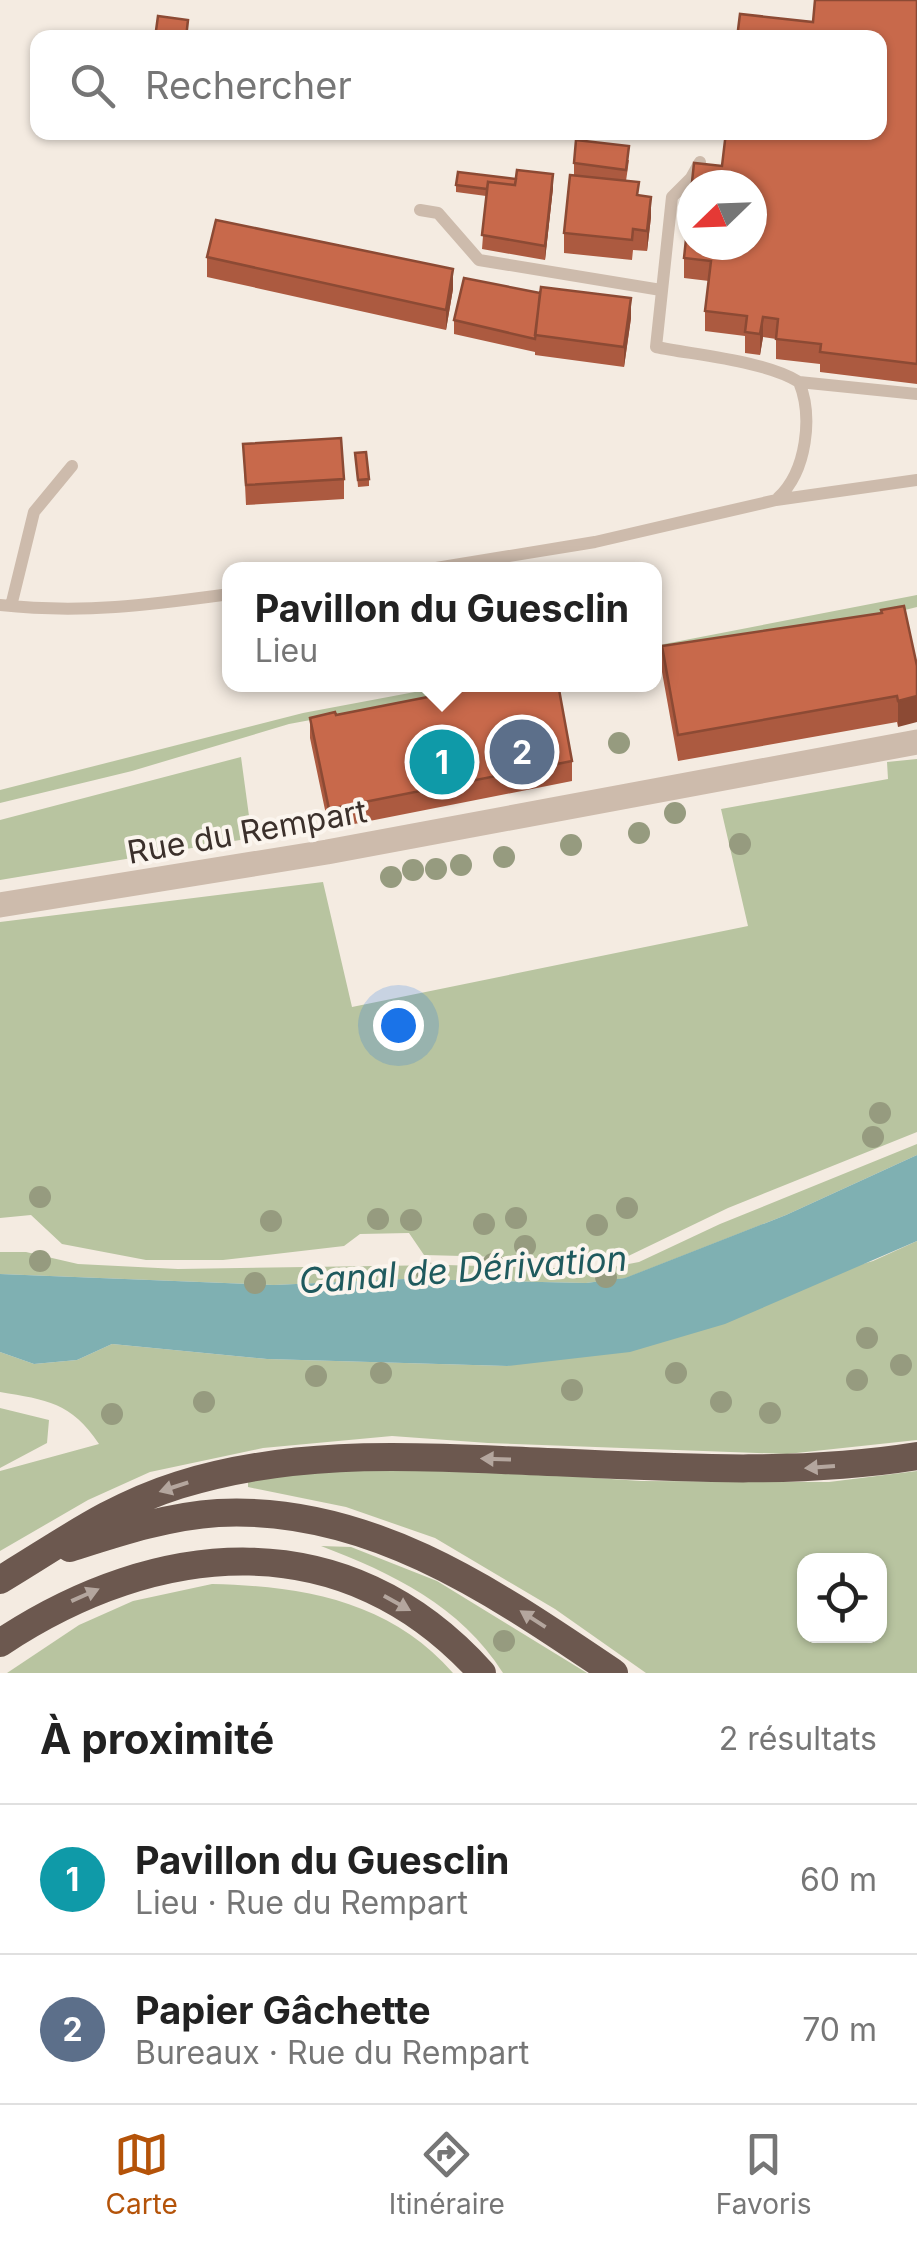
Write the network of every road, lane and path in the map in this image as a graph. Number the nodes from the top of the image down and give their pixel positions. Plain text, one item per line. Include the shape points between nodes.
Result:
1 (700, 162) edge
2 (420, 210) dead end
3 (661, 290) junction
4 (798, 382) junction
5 (917, 394) edge
6 (72, 466) dead end
7 (917, 480) edge
8 (776, 500) junction
9 (473, 562) edge
10 (222, 595) edge
11 (6, 605) edge
12 (917, 742) edge
13 (0, 905) edge
14 (917, 1456) edge
15 (38, 1558) junction
16 (0, 1580) edge
17 (0, 1643) edge
18 (482, 1673) edge
19 (614, 1673) edge

1 - 3 lane via 672,197
2 - 3 lane via 438,212 478,260
3 - 4 lane via 656,347
4 - 5 lane
4 - 8 lane via 808,412 806,432 796,471
6 - 11 lane via 34,512
7 - 8 lane
8 - 9 lane
10 - 11 lane via 118,610
12 - 13 street, Rue du Rempart via 327,852
14 -> 15 highway via 791,1469 410,1456 298,1460 229,1472 128,1503
15 - 16 highway
19 -> 15 highway via 452,1571 392,1542 307,1518 214,1513
17 -> 18 highway via 82,1595 127,1578 175,1567 278,1563 364,1585 402,1605 434,1625

